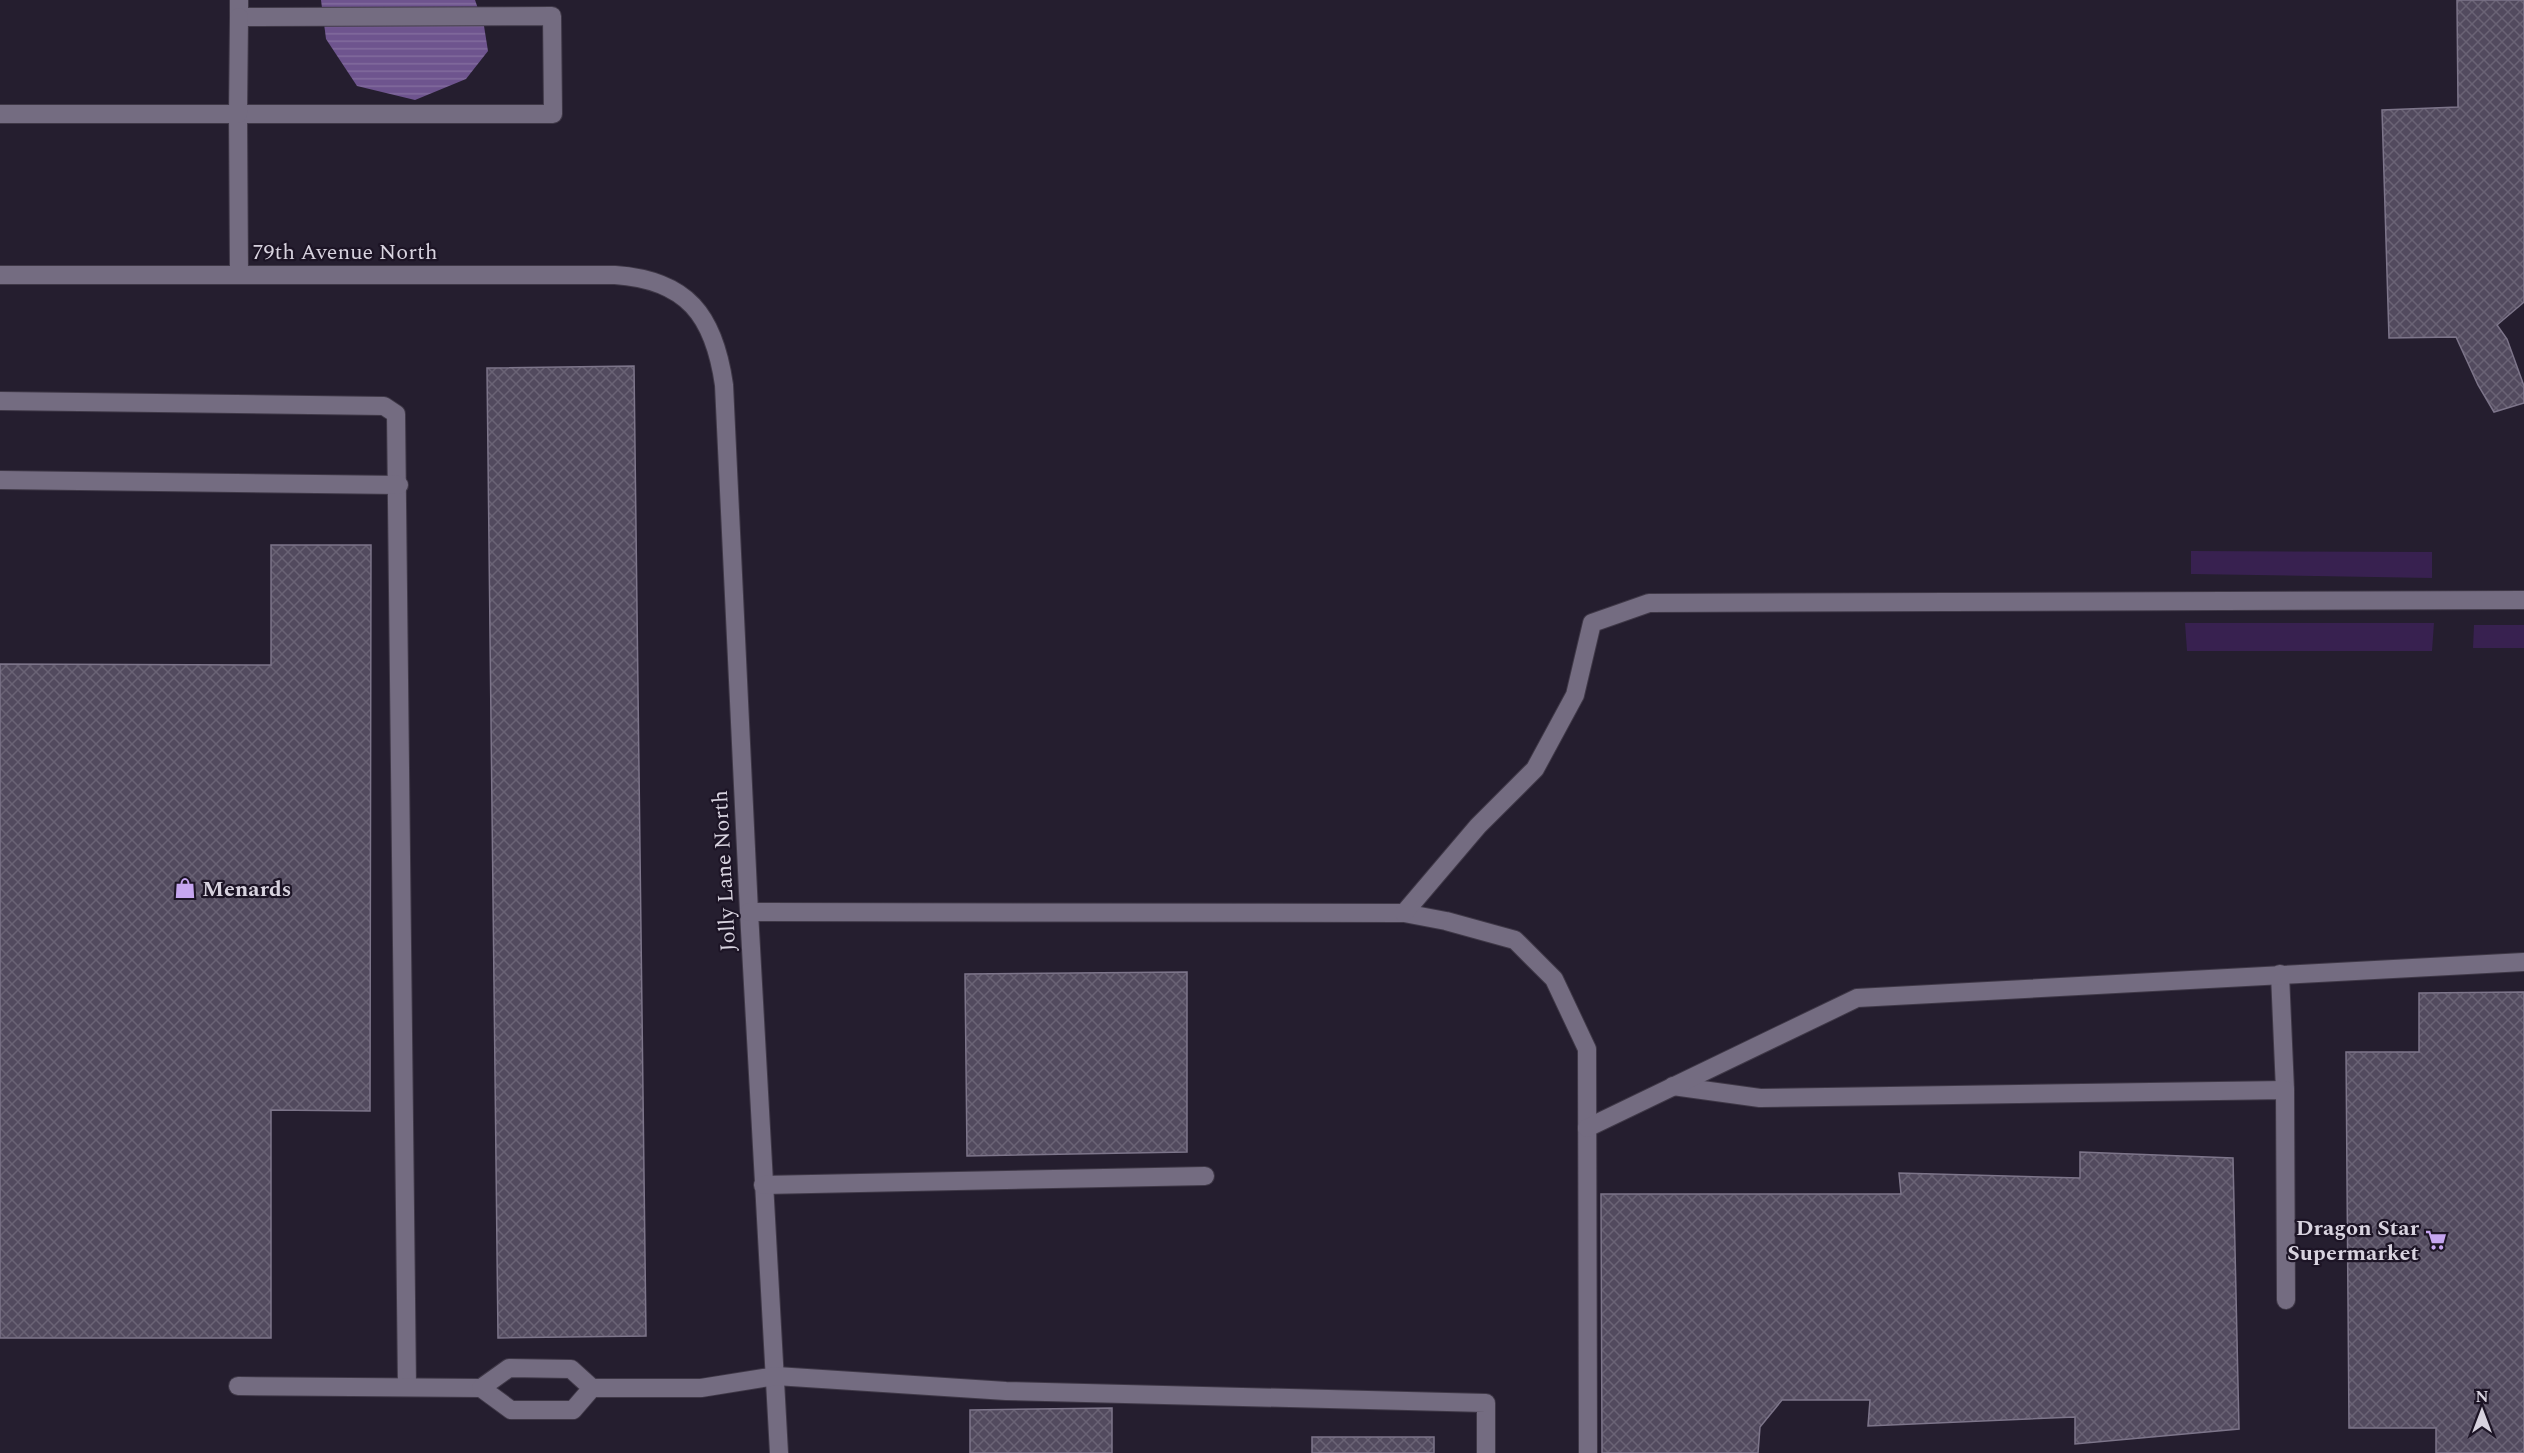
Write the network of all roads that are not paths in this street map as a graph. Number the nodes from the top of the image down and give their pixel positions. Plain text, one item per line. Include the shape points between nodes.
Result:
1 (239, 8) edge
2 (0, 114) edge
3 (238, 114) junction
4 (0, 275) edge
5 (239, 275) junction
6 (685, 297) joint
7 (0, 401) edge
8 (0, 480) edge
9 (399, 485) junction
10 (2524, 600) edge
11 (749, 912) junction
12 (1404, 913) junction
13 (2524, 962) edge
14 (2280, 974) junction
15 (1673, 1086) junction
16 (2285, 1090) junction
17 (1587, 1128) junction
18 (1205, 1176) dead end
19 (764, 1185) junction
20 (2286, 1300) dead end
21 (776, 1376) junction
22 (238, 1386) dead end
23 (408, 1387) junction
24 (481, 1388) junction
25 (592, 1388) junction
26 (779, 1453) edge
27 (1486, 1453) edge
28 (1588, 1453) edge

1 - 3 street
1 - 3 street via 552,16 552,114
2 - 3 street
3 - 5 street
4 - 5 street, 79th Avenue North
5 - 6 street, 79th Avenue North via 615,275 652,280
6 - 11 street, Jolly Lane North via 705,323 720,358 724,385
7 - 9 street via 384,406 396,414
8 - 9 street
9 - 23 street
10 - 12 street via 1649,603 1592,623 1575,695 1535,769 1478,826
11 - 12 street
11 - 19 street, Jolly Lane North
12 - 17 street via 1515,940 1554,979 1587,1049
13 - 14 street
14 - 15 street via 1857,999
14 - 16 street
15 - 16 street via 1760,1098
15 - 17 street
16 - 20 street
17 - 28 street
18 - 19 street
19 - 21 street, Jolly Lane North
21 - 25 street via 701,1388
21 - 26 street, Jolly Lane North
21 - 27 street via 1006,1391 1486,1403
22 - 23 street
23 - 24 street
24 - 25 street via 509,1368 571,1369
24 - 25 street via 511,1410 573,1410

